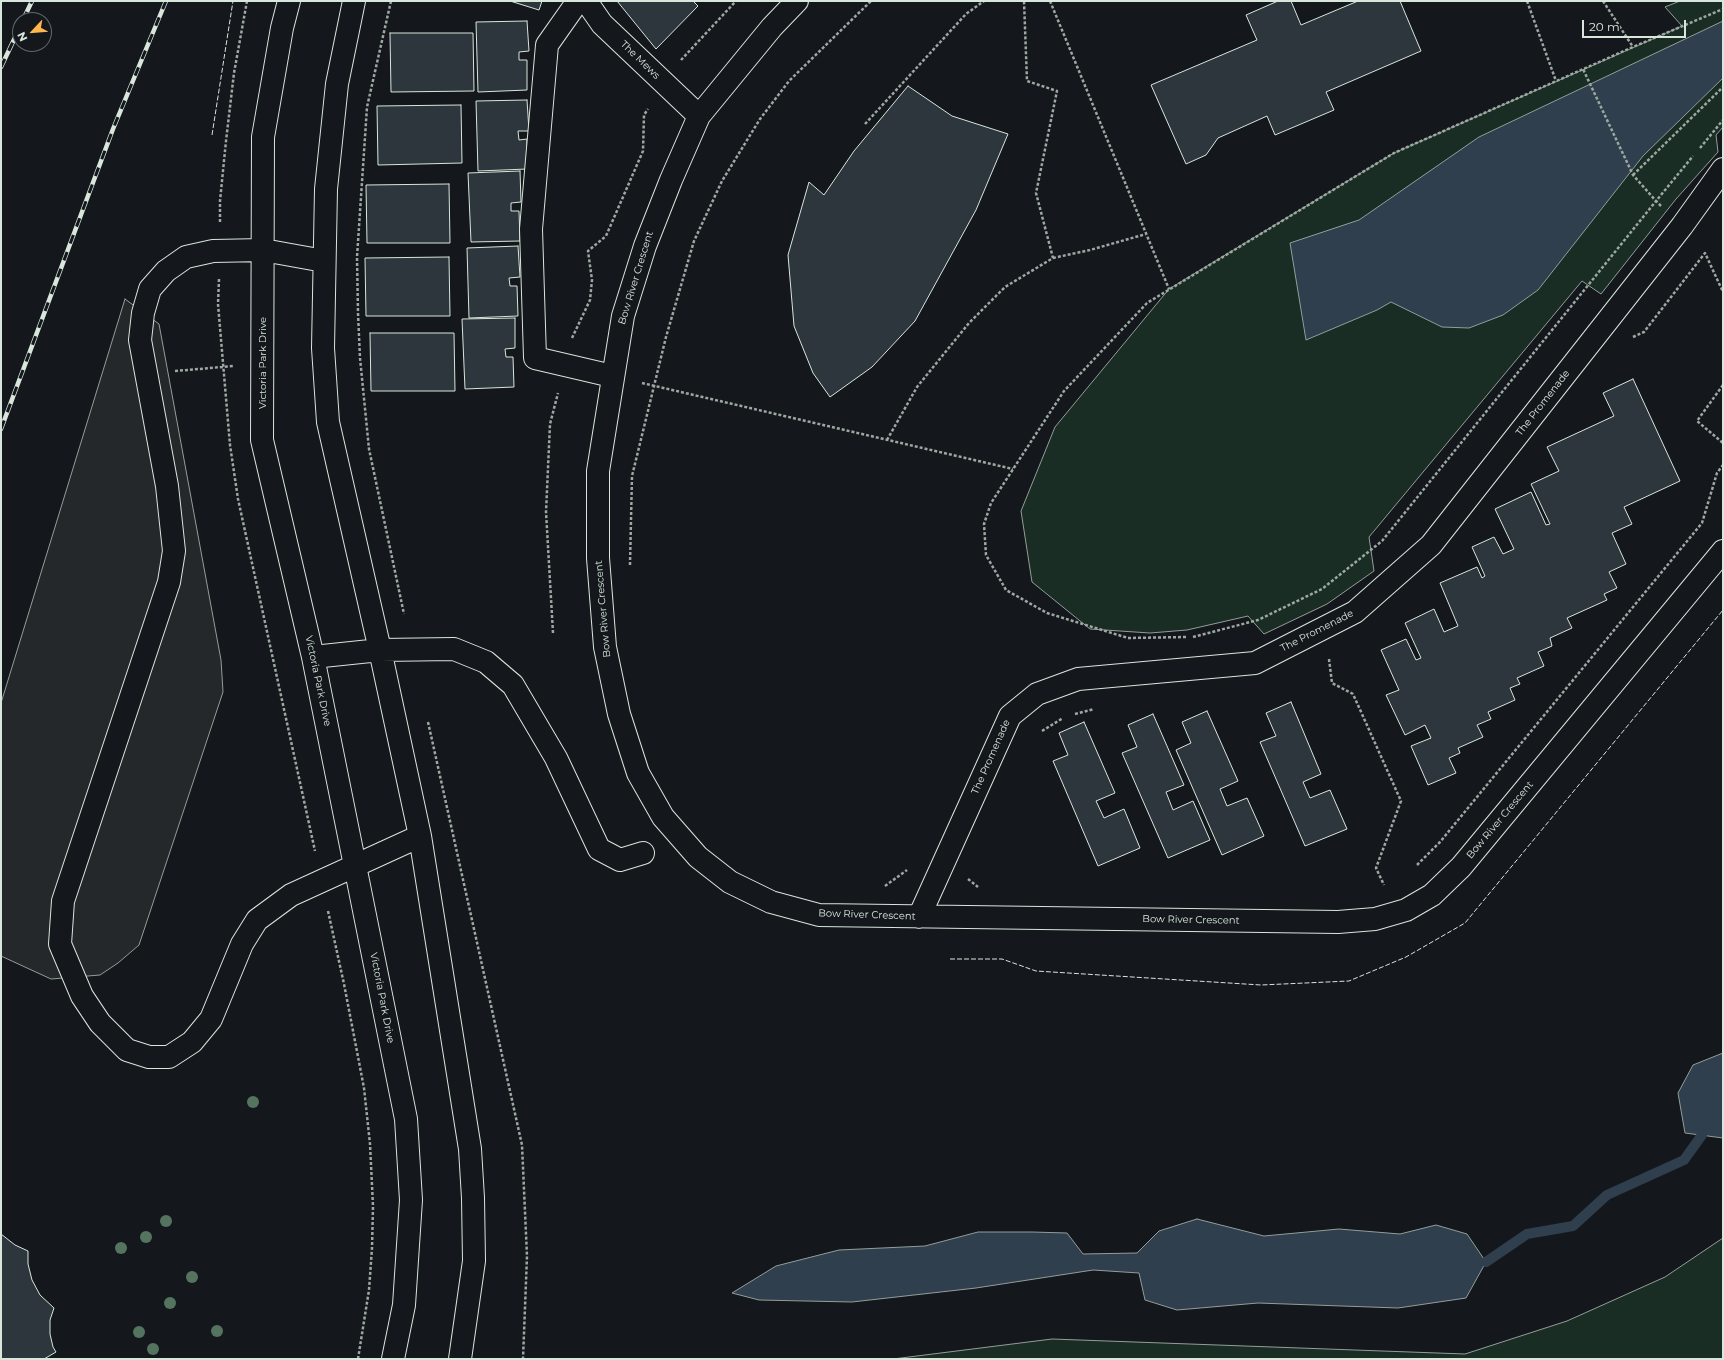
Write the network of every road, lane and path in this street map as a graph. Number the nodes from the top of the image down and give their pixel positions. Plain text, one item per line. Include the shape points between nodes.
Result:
1 (289, 1) edge
2 (354, 1) edge
3 (578, 1) edge
4 (586, 1) edge
5 (797, 1) edge
6 (871, 1) edge
7 (984, 1) edge
8 (1024, 1) edge
9 (1050, 1) edge
10 (1527, 1) edge
11 (1603, 1) edge
12 (1723, 9) edge
13 (1633, 47) junction
14 (1583, 69) junction
15 (1556, 81) junction
16 (1723, 87) edge
17 (699, 116) junction
18 (1723, 120) edge
19 (865, 124) dead end
20 (1699, 149) dead end
21 (1694, 155) dead end
22 (1723, 170) edge
23 (1633, 175) junction
24 (1656, 201) junction
25 (1146, 234) junction
26 (263, 250) junction
27 (1054, 258) junction
28 (324, 261) junction
29 (1169, 289) junction
30 (612, 376) junction
31 (1723, 385) edge
32 (655, 386) junction
33 (887, 440) junction
34 (1723, 443) edge
35 (1723, 465) edge
36 (1013, 469) junction
37 (1723, 551) edge
38 (630, 568) dead end
39 (380, 650) junction
40 (313, 657) junction
41 (1329, 659) dead end
42 (420, 836) junction
43 (643, 853) dead end
44 (355, 864) junction
45 (1413, 869) dead end
46 (940, 870) junction
47 (1390, 884) dead end
48 (883, 887) dead end
49 (1385, 888) junction
50 (980, 889) dead end
51 (1379, 889) dead end
52 (919, 917) junction
53 (392, 1359) edge
54 (460, 1359) edge

1 - 26 street, Victoria Park Drive via 263,137
2 - 28 street via 337,84 326,189
3 - 30 street via 548,45 531,229 535,358
4 - 17 street, The Mews via 602,24
5 - 17 street, Bow River Crescent via 772,27
6 - 32 path via 789,81 760,119 722,182 694,241 666,337
7 - 19 path via 966,14
8 - 27 path via 1027,81 1057,92 1036,193
9 - 25 path
10 - 15 path
11 - 13 path
12 - 13 path
13 - 14 path
14 - 15 path
14 - 23 path
15 - 29 path via 1394,153
16 - 23 path
17 - 30 street, Bow River Crescent via 645,246 623,316
18 - 20 path
21 - 24 path
22 - 46 street, The Promenade via 1682,226 1431,545 1356,612 1255,663 1078,679 1037,694 1010,716
23 - 24 path
24 - 36 path via 1382,541 1322,589 1258,620 1192,637 1128,638 1047,613 1006,590 986,554 984,524 991,503
25 - 27 path
25 - 29 path
26 - 28 street
26 - 40 street, Victoria Park Drive via 262,440
26 - 44 street via 213,251 186,257 166,272 150,289 143,313 140,340 167,486 174,551 169,582 63,901 60,944 82,996 100,1023 127,1050 149,1057 169,1057 192,1042 211,1019 242,944 257,920 291,895
27 - 33 path via 1005,287 969,323 917,387
28 - 39 street via 322,348 328,422
29 - 36 path via 1147,303 1064,391
30 - 32 path
30 - 52 street, Bow River Crescent via 598,471 598,558 605,647 619,714 638,773 664,817 698,857 730,882 772,902 819,915
31 - 34 path via 1697,421
32 - 33 path
32 - 38 path via 632,476
33 - 36 path
35 - 45 path via 1717,473 1702,523 1445,836
37 - 52 street, Bow River Crescent via 1461,867 1432,895 1406,910 1374,919 1338,922
39 - 40 street
39 - 42 street
39 - 43 street via 454,649 486,662 513,685 556,758 599,849 620,860
40 - 44 street, Victoria Park Drive
41 - 49 path via 1332,683 1353,694 1401,802 1376,868
42 - 44 street
42 - 54 street via 470,1149 474,1261
44 - 53 street, Victoria Park Drive via 406,1119 411,1200 404,1305
46 - 48 path via 909,868
46 - 50 path via 958,871
46 - 52 street, The Promenade
47 - 49 path
49 - 51 path

